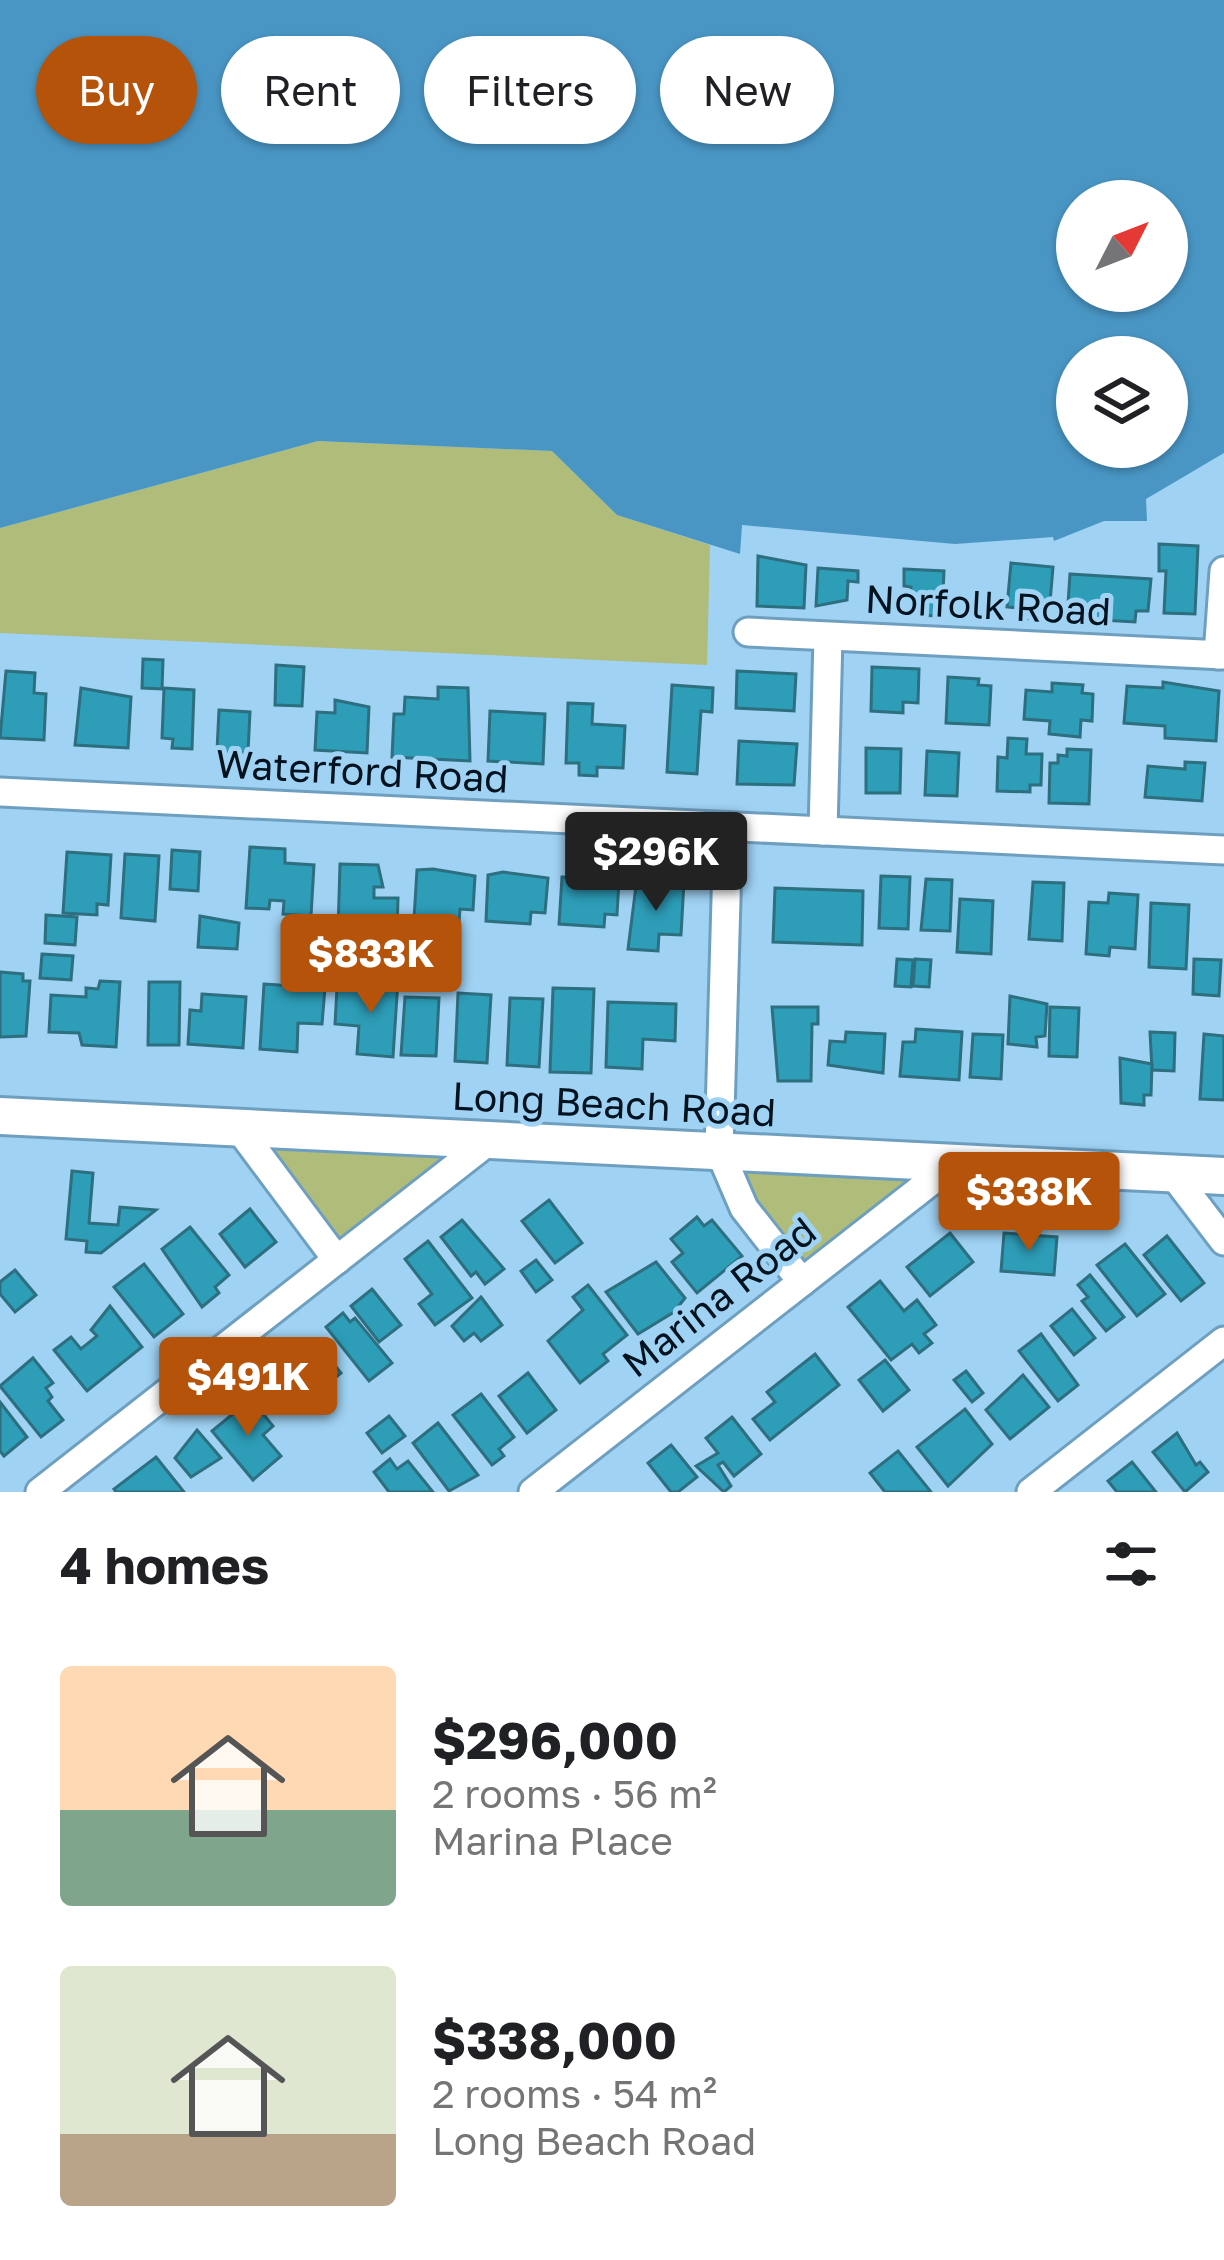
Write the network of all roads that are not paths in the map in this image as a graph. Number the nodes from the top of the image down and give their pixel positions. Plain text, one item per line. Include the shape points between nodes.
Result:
1 (1224, 572) edge
2 (748, 632) dead end
3 (828, 637) junction
4 (1221, 655) edge
5 (0, 792) edge
6 (728, 827) junction
7 (823, 832) junction
8 (1224, 850) edge
9 (9, 1124) edge
10 (237, 1126) junction
11 (490, 1140) junction
12 (719, 1150) junction
13 (953, 1164) junction
14 (1172, 1173) junction
15 (1224, 1176) edge
16 (1224, 1241) edge
17 (337, 1260) junction
18 (802, 1282) junction
19 (1224, 1341) edge
20 (40, 1492) edge
21 (532, 1492) edge
22 (1031, 1492) edge

1 - 4 street
2 - 3 street, Norfolk Road
3 - 4 street, Norfolk Road
3 - 7 street
5 - 6 street, Waterford Road
6 - 7 street, Waterford Road
6 - 12 street
7 - 8 street, Waterford Road
9 - 10 main road, Long Beach Road
10 - 11 main road, Long Beach Road
10 - 17 street
11 - 12 main road, Long Beach Road
11 - 17 street
12 - 13 main road, Long Beach Road
12 - 18 street via 744,1208
13 - 14 main road, Long Beach Road
13 - 18 street, Marina Road
14 - 15 main road, Long Beach Road
14 - 16 street
17 - 20 street
18 - 21 street, Marina Road
19 - 22 street

